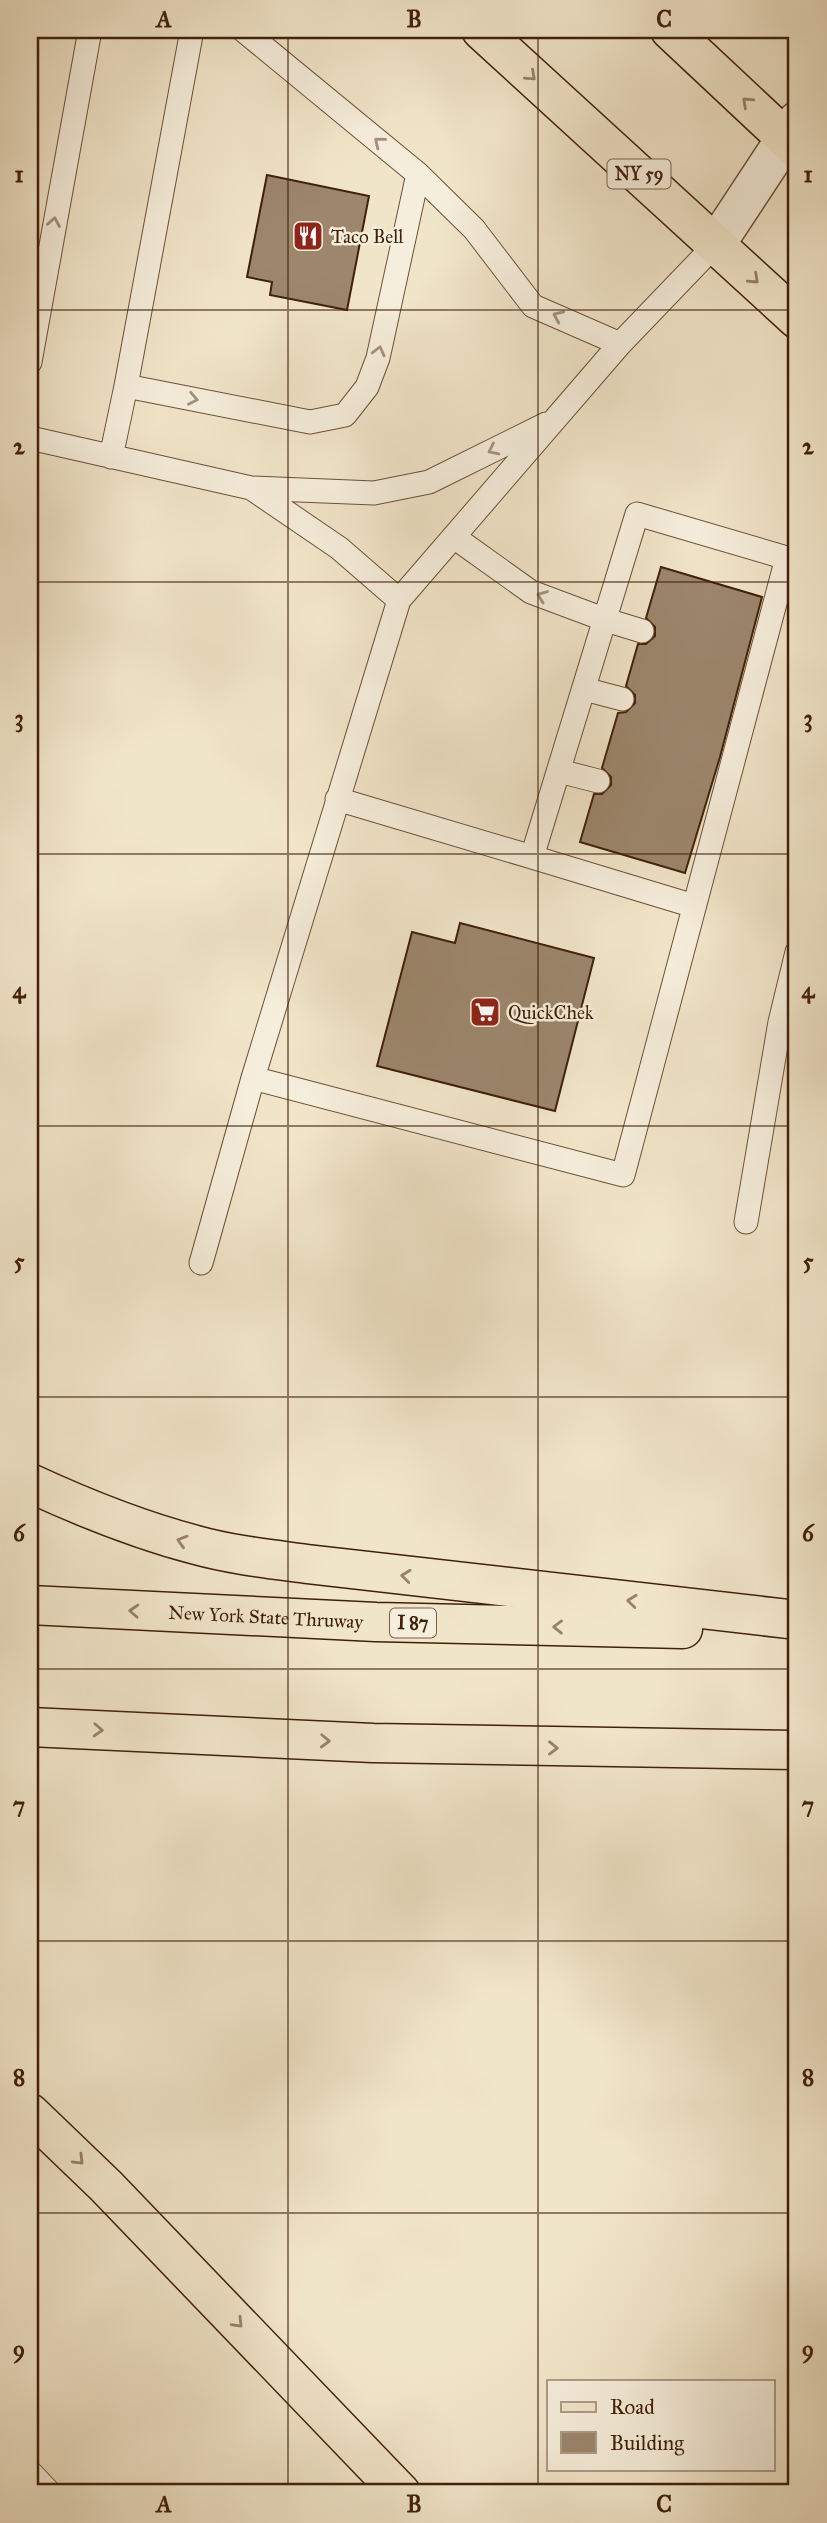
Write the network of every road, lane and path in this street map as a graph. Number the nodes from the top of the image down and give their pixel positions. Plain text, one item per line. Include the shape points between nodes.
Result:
1 (90, 30) edge
2 (192, 30) edge
3 (243, 30) edge
4 (481, 30) edge
5 (670, 30) edge
6 (794, 136) edge
7 (418, 174) junction
8 (716, 244) junction
9 (35, 305) edge
10 (797, 319) edge
11 (620, 344) junction
12 (30, 362) edge
13 (126, 386) junction
14 (555, 420) junction
15 (30, 438) edge
16 (111, 457) junction
17 (251, 488) junction
18 (454, 537) junction
19 (792, 559) edge
20 (399, 600) junction
21 (606, 620) junction
22 (642, 631) dead end
23 (584, 690) junction
24 (622, 699) dead end
25 (559, 771) junction
26 (598, 782) dead end
27 (337, 799) junction
28 (532, 858) junction
29 (694, 906) junction
30 (797, 952) edge
31 (253, 1078) junction
32 (746, 1222) dead end
33 (201, 1264) dead end
34 (30, 1483) edge
35 (30, 1605) edge
36 (797, 1620) edge
37 (797, 1630) edge
38 (30, 1727) edge
39 (797, 1750) edge
40 (30, 2113) edge
41 (30, 2472) edge
42 (50, 2493) edge
43 (401, 2493) edge

9 -> 1 lane
2 - 13 lane
7 -> 3 lane
4 -> 8 main road, NY 59
6 -> 5 main road
6 - 8 street
11 -> 7 lane via 533,306 474,229
13 -> 7 lane via 310,422 345,415 367,387 378,358
8 -> 10 main road, NY 59
8 - 11 lane
9 - 12 lane
11 - 14 lane
13 - 16 lane
14 -> 17 lane via 429,481 374,493
14 - 18 lane
15 - 16 lane
16 - 17 lane
17 - 20 lane via 339,548
18 - 20 lane
21 -> 18 lane via 531,592
19 - 21 lane via 637,514
19 - 29 lane via 753,664 711,813
20 - 27 lane
21 - 22 lane
21 - 23 lane
23 - 24 lane
23 - 25 lane
25 - 26 lane
25 - 28 lane
27 - 28 lane
27 - 31 lane
28 - 29 lane
29 - 31 lane via 623,1175
30 - 32 lane via 780,1022
31 - 33 lane
36 -> 34 main road via 252,1556 146,1530
37 -> 35 main road, New York State Thruway / I 87 via 390,1623
38 -> 39 main road via 373,1743
40 -> 43 main road
41 - 42 lane

